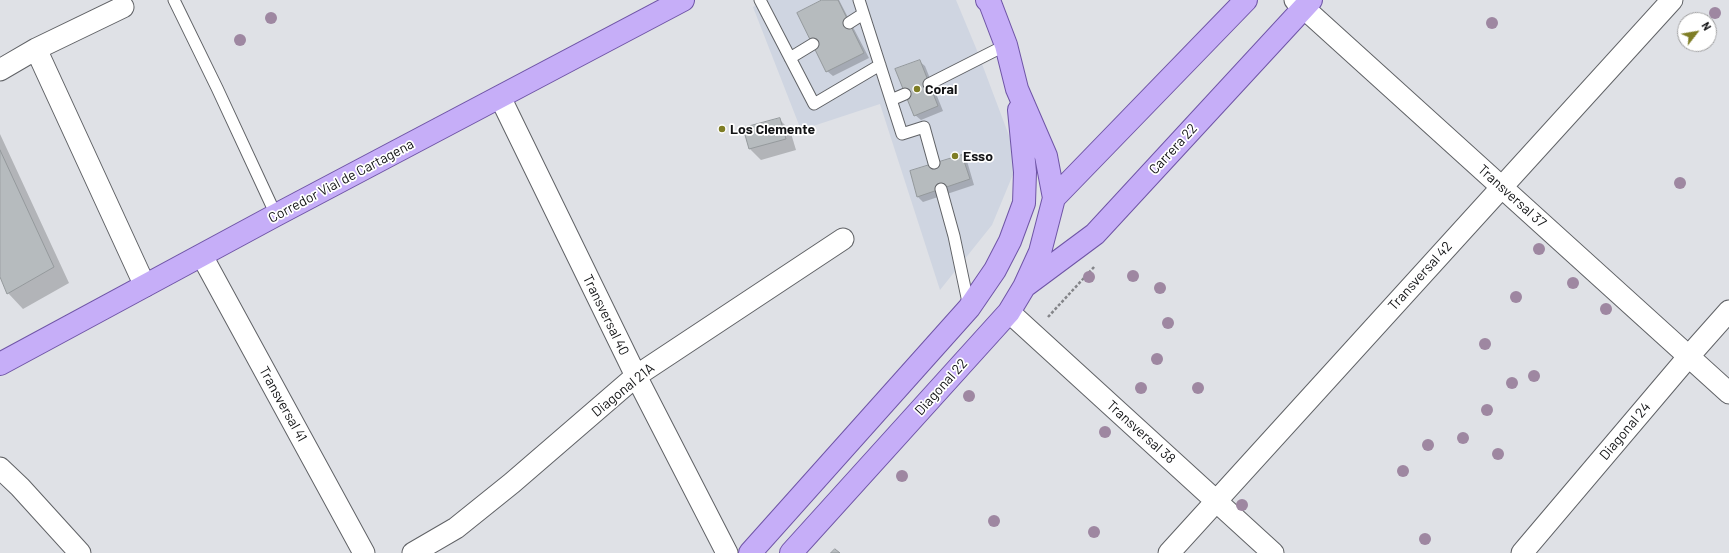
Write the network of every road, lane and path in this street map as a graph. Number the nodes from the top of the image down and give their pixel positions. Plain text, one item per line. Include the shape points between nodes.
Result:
1 (174, 0) edge
2 (683, 0) edge
3 (760, 0) edge
4 (859, 0) edge
5 (1246, 0) edge
6 (1672, 0) edge
7 (989, 1) edge
8 (1304, 3) edge
9 (123, 7) dead end
10 (863, 14) junction
11 (849, 23) dead end
12 (813, 44) dead end
13 (1006, 45) junction
14 (36, 49) junction
15 (790, 58) junction
16 (880, 65) junction
17 (0, 70) edge
18 (929, 84) dead end
19 (1017, 89) junction
20 (905, 94) dead end
21 (500, 98) junction
22 (891, 100) junction
23 (934, 163) dead end
24 (1501, 187) junction
25 (941, 189) dead end
26 (1054, 198) junction
27 (276, 215) junction
28 (842, 239) dead end
29 (202, 256) junction
30 (145, 286) junction
31 (1024, 287) junction
32 (969, 308) junction
33 (1729, 311) edge
34 (1009, 312) junction
35 (1689, 356) junction
36 (0, 364) edge
37 (636, 376) junction
38 (1729, 392) edge
39 (0, 468) edge
40 (816, 479) junction
41 (840, 499) junction
42 (1217, 500) junction
43 (80, 553) edge
44 (364, 553) edge
45 (413, 553) edge
46 (726, 553) edge
47 (750, 553) edge
48 (791, 553) edge
49 (1169, 553) edge
50 (1273, 553) edge
51 (1522, 553) edge

1 - 27 lane
2 - 21 main road, Corredor Vial de Cartagena
3 - 15 lane
4 - 10 lane
5 - 26 main road
6 - 24 street, Transversal 42
7 - 13 main road
8 - 24 street, Transversal 37
8 - 31 main road, Carrera 22 via 1095,234
9 - 14 street
10 - 11 lane
10 - 16 lane
12 - 15 lane
13 - 18 lane
13 - 19 main road
14 - 17 street
14 - 30 street
15 - 16 lane via 814,104
16 - 22 lane
19 - 26 main road via 1046,156
19 - 32 main road via 1025,172 1024,203 1010,241 995,270
20 - 22 lane
21 - 27 main road, Corredor Vial de Cartagena
21 - 37 street, Transversal 40
22 - 23 lane via 902,134 924,127
24 - 35 street, Transversal 37
24 - 42 street, Transversal 42
25 - 32 lane
26 - 31 main road, Diagonal 22 via 1040,252
27 - 29 main road, Corredor Vial de Cartagena
28 - 37 street, Diagonal 21A
29 - 30 main road, Corredor Vial de Cartagena
29 - 44 street, Transversal 41
30 - 36 main road, Corredor Vial de Cartagena
31 - 34 main road, Diagonal 22
32 - 40 main road
33 - 35 street, Diagonal 24
34 - 41 main road, Diagonal 22
34 - 42 street, Transversal 38
35 - 38 street, Transversal 37
35 - 51 street, Diagonal 24
37 - 45 street, Diagonal 21A via 456,528
37 - 46 street, Transversal 40
39 - 43 street
40 - 41 main road
40 - 47 main road
41 - 48 main road, Diagonal 22
42 - 49 street, Transversal 42
42 - 50 street, Transversal 38

